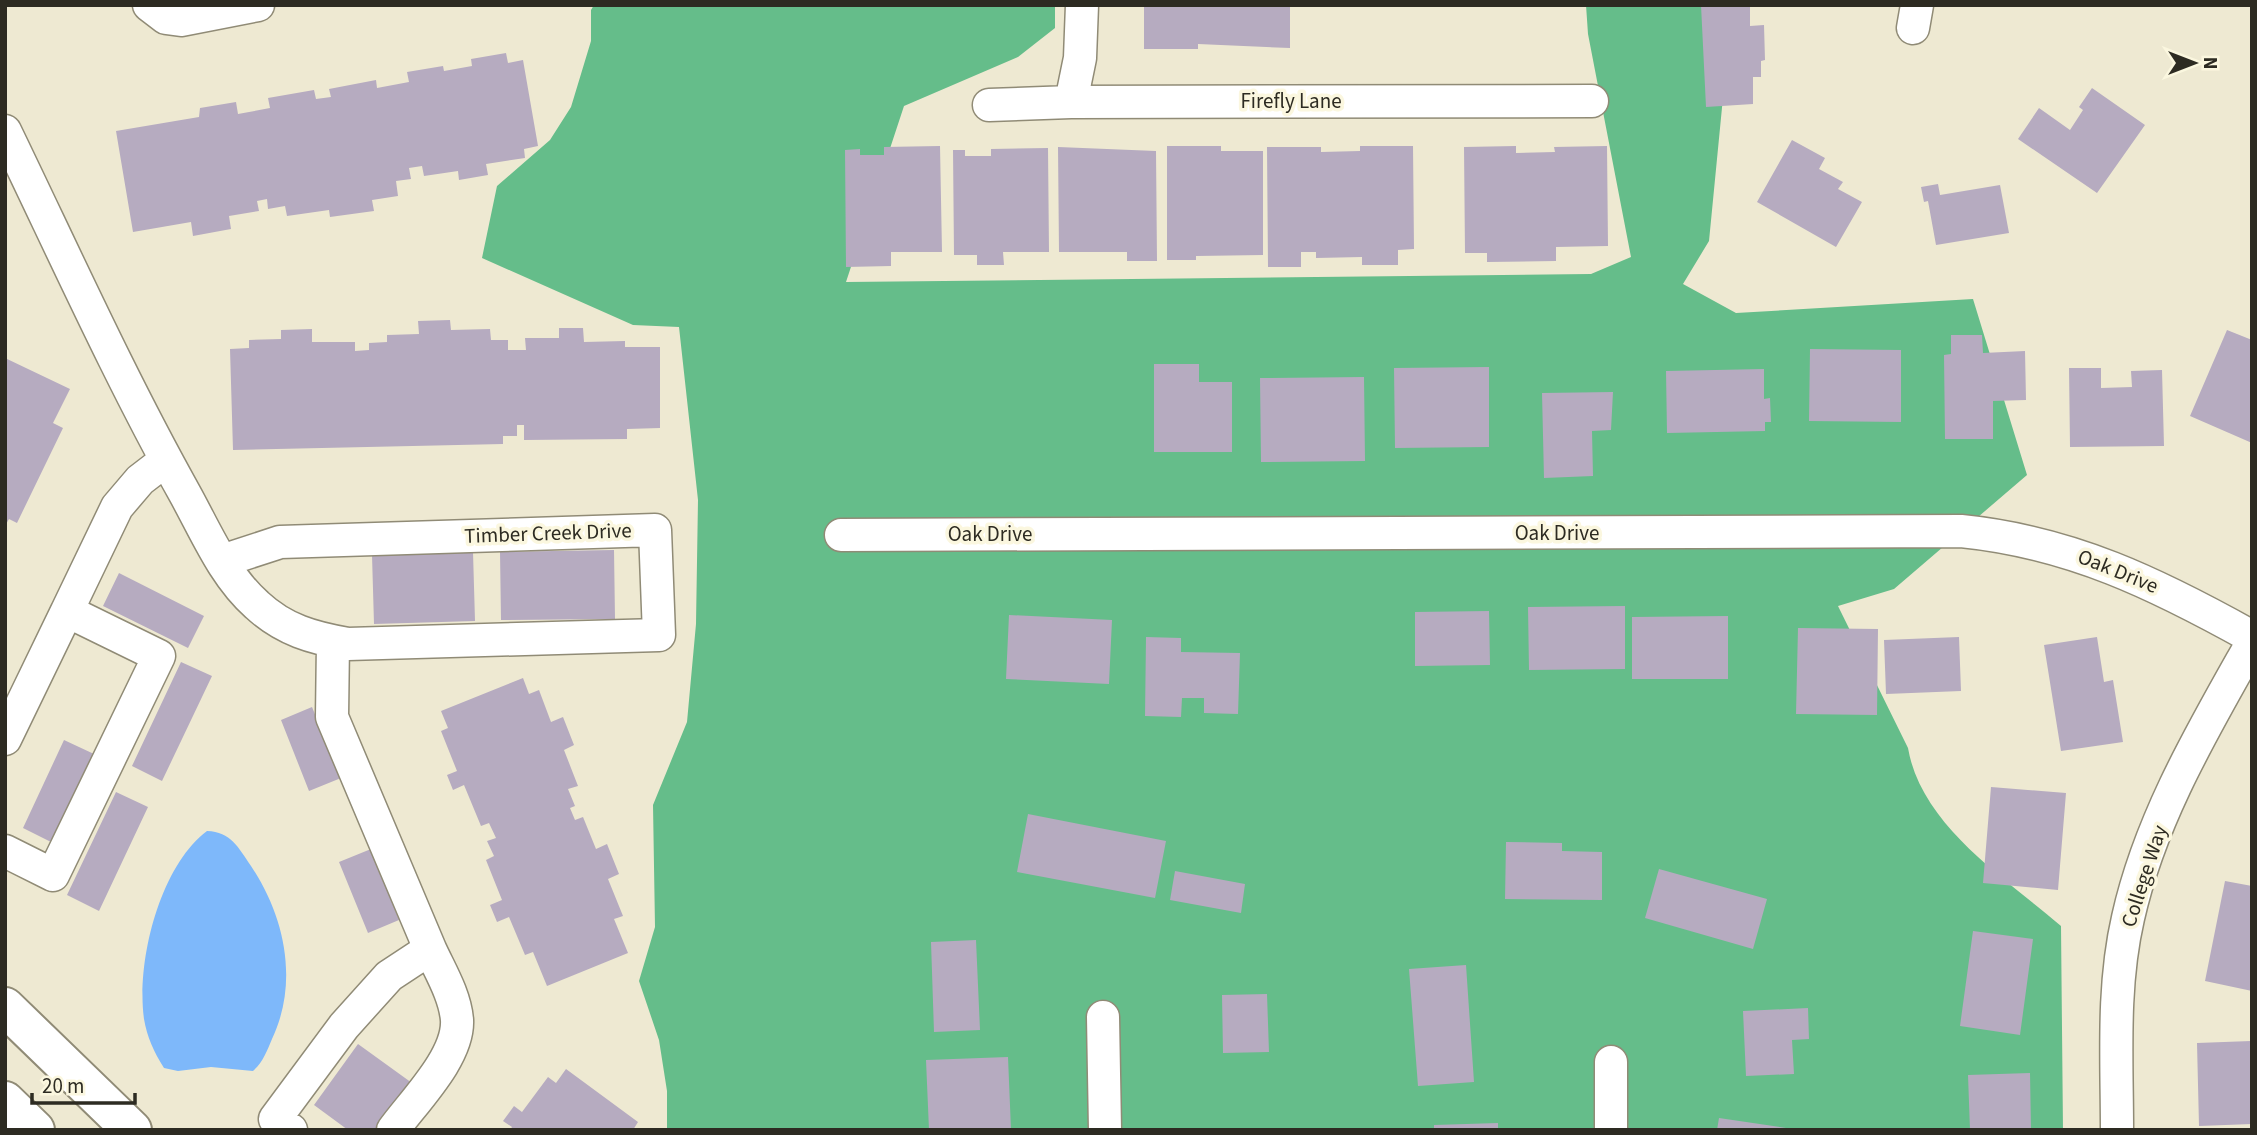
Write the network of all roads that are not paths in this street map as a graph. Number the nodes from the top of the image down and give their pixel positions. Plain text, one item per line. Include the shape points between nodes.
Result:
1 (149, 5) edge
2 (258, 5) edge
3 (1082, 5) edge
4 (1592, 101) dead end
5 (1071, 102) junction
6 (989, 105) dead end
7 (5, 131) edge
8 (166, 460) junction
9 (841, 535) dead end
10 (222, 561) junction
11 (67, 611) junction
12 (2252, 637) edge
13 (333, 642) junction
14 (2252, 643) edge
15 (5, 739) edge
16 (5, 851) edge
17 (430, 949) junction
18 (5, 1007) edge
19 (1103, 1017) dead end
20 (1611, 1062) dead end
21 (5, 1101) edge
22 (35, 1130) edge
23 (132, 1130) edge
24 (291, 1130) edge
25 (393, 1130) edge
26 (1105, 1130) edge
27 (1611, 1130) edge
28 (2118, 1130) edge

1 - 2 street via 166,18 181,20
3 - 5 street via 1080,58
4 - 5 street, Firefly Lane
5 - 6 street, Firefly Lane
7 - 8 street, Timber Creek Drive
8 - 10 street, Timber Creek Drive
8 - 11 street via 117,507
9 - 12 street, Oak Drive via 1961,531 2010,536 2061,549 2145,579
10 - 13 street, Timber Creek Drive via 256,604 281,624
10 - 13 street, Timber Creek Drive via 280,542 655,530 659,635
11 - 15 street
11 - 16 street via 159,656 53,875
13 - 17 street via 332,717
14 - 28 street, College Way via 2192,750 2149,848 2128,917 2118,1005
17 - 24 street via 389,976 344,1026 275,1119
17 - 25 street via 452,999 456,1035 452,1051
18 - 23 street
19 - 26 street
20 - 27 street
21 - 22 street

